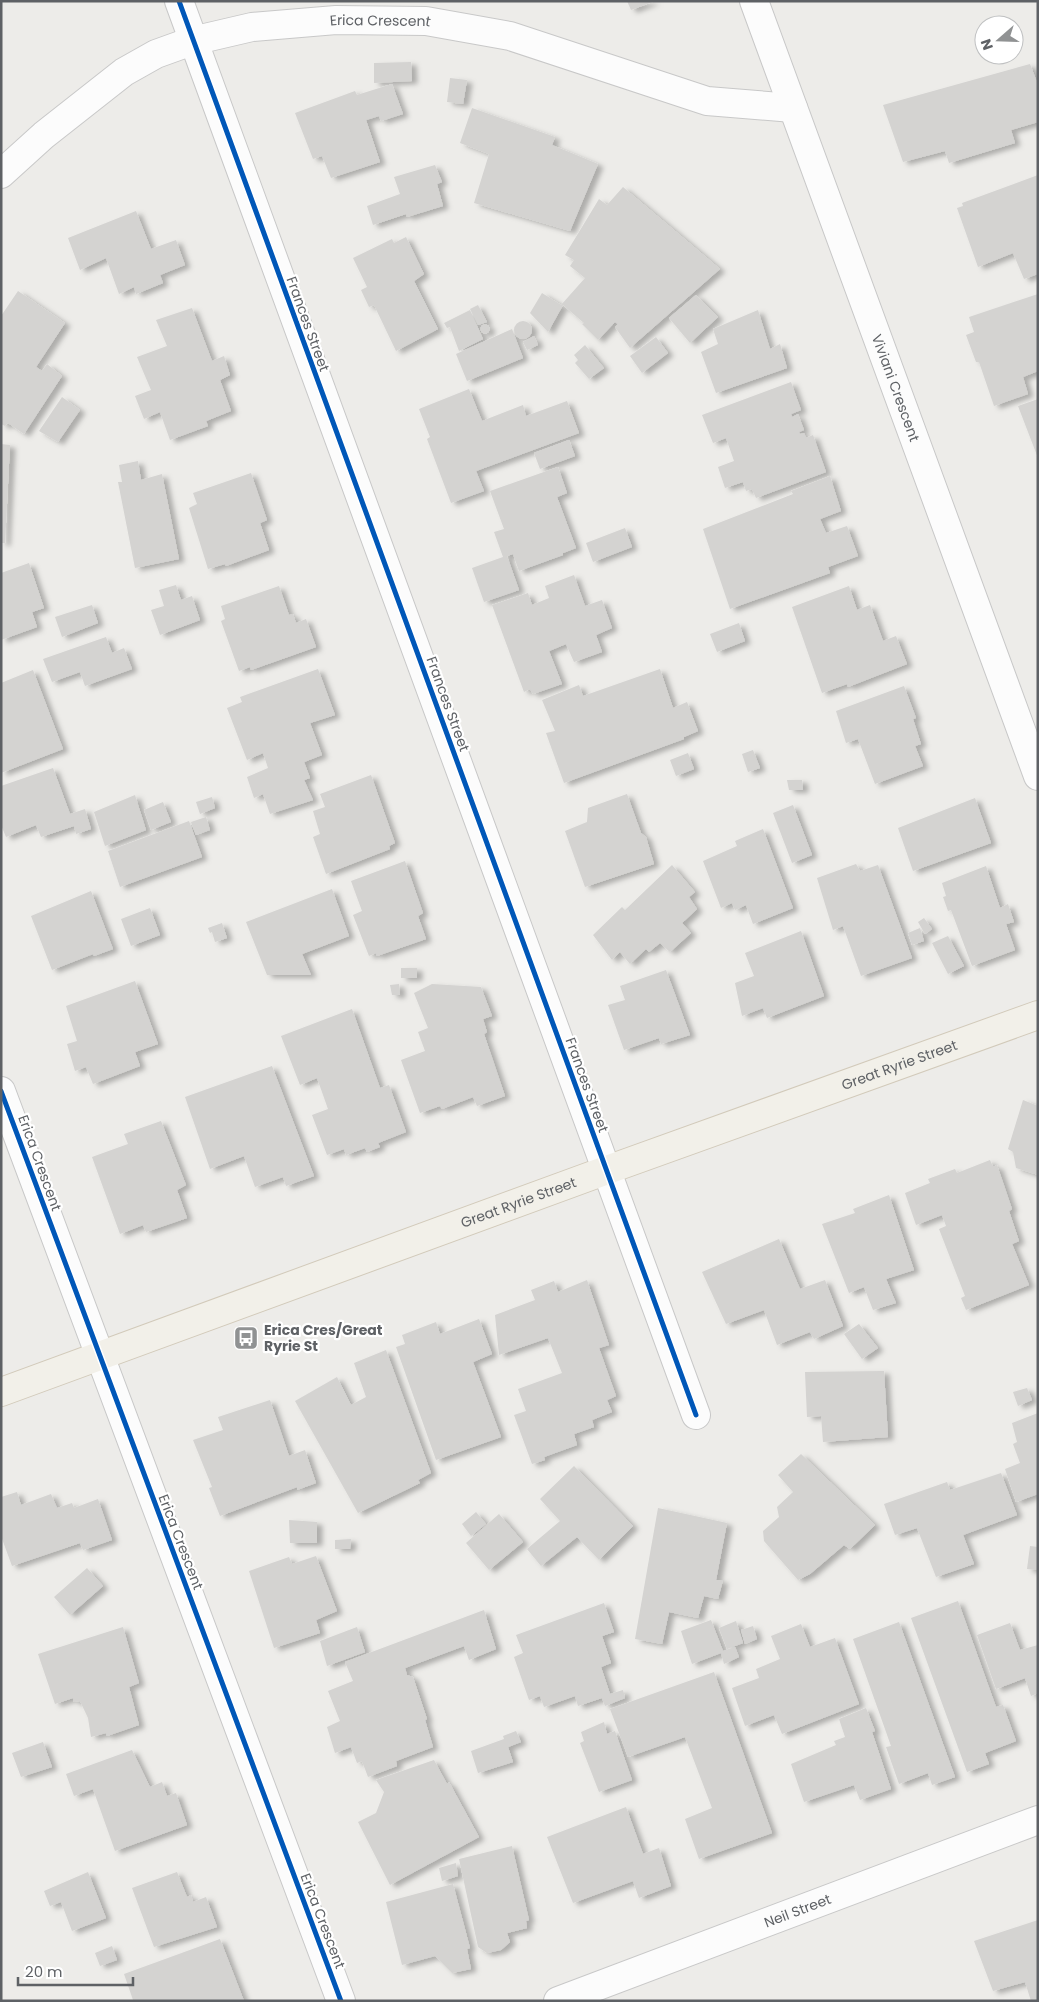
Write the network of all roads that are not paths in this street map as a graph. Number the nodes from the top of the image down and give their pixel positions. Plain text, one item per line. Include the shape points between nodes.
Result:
1 (180, 1) edge
2 (754, 1) edge
3 (192, 41) junction
4 (793, 108) junction
5 (1, 174) edge
6 (1038, 776) edge
7 (1038, 1014) edge
8 (1, 1091) edge
9 (607, 1170) junction
10 (100, 1356) junction
11 (1, 1392) edge
12 (696, 1415) dead end
13 (1038, 1820) edge
14 (341, 2001) edge
15 (558, 2001) edge

1 - 3 street, Frances Street
2 - 4 street, Viviani Crescent
3 - 4 street, Erica Crescent via 252,27 336,20 426,21 510,36 707,102
3 - 5 street, Erica Crescent via 156,54 124,72 44,135
3 - 9 street, Frances Street
4 - 6 street, Viviani Crescent
7 - 9 main road, Great Ryrie Street
8 - 10 street, Erica Crescent
9 - 10 main road, Great Ryrie Street
9 - 12 street, Frances Street
10 - 11 main road, Great Ryrie Street
10 - 14 street, Erica Crescent
13 - 15 street, Neil Street

